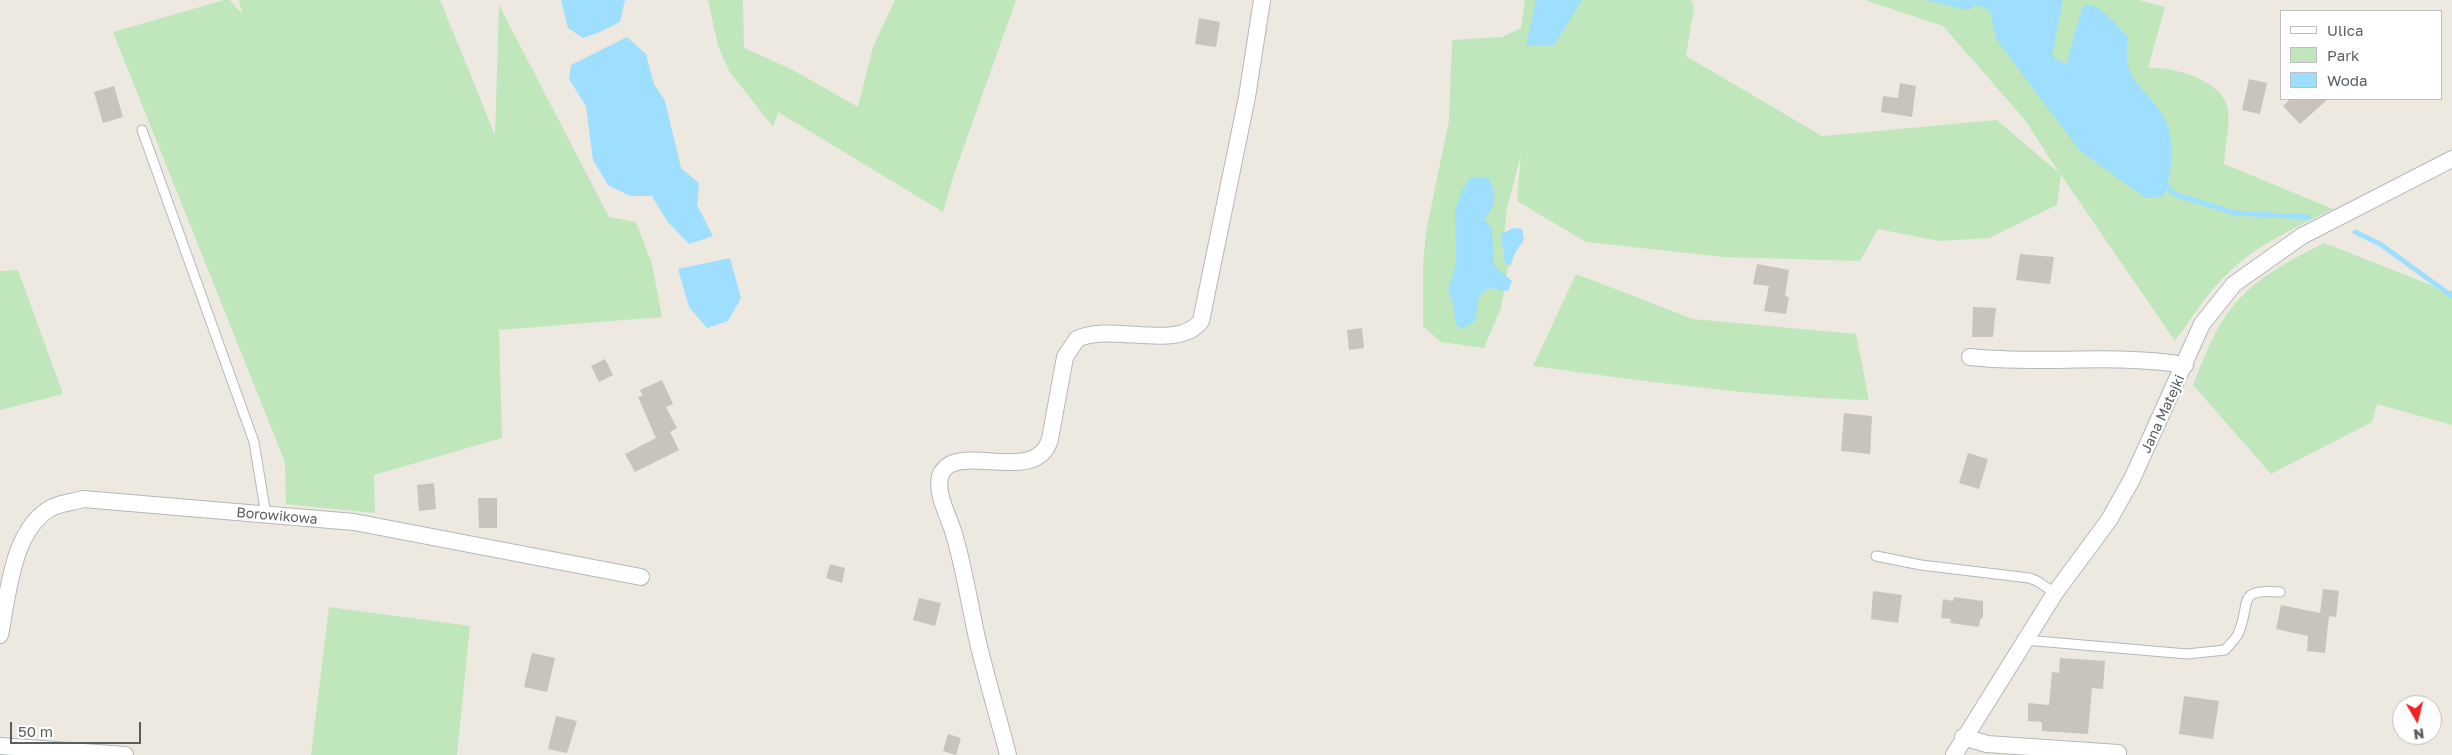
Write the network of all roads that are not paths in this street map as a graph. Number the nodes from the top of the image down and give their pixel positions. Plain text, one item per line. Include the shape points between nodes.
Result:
1 (1262, 0) edge
2 (142, 130) dead end
3 (2452, 158) edge
4 (1970, 358) dead end
5 (2185, 365) junction
6 (266, 515) junction
7 (1876, 556) dead end
8 (641, 576) dead end
9 (2280, 592) dead end
10 (2055, 593) junction
11 (0, 635) edge
12 (2025, 640) junction
13 (1963, 737) junction
14 (0, 746) edge
15 (19, 751) edge
16 (125, 755) edge
17 (1008, 755) edge
18 (1954, 755) edge
19 (2118, 755) edge

1 - 17 street via 1247,97 1201,321 1183,334 1098,334 1077,339 1065,357 1050,440 1045,451 1036,458 1017,462 952,465 940,478 941,494 964,569 977,638
2 - 6 lane via 254,442
3 - 5 street, Jana Matejki via 2302,236 2248,273 2234,284 2202,324
4 - 5 street via 2001,361 2158,361
5 - 10 street, Jana Matejki via 2132,479 2109,520
6 - 8 street, Borowikowa via 354,522
6 - 11 street, Borowikowa via 83,499 52,508 33,523 16,556
7 - 10 lane via 1921,565 2029,578
9 - 12 lane via 2259,590 2247,598 2238,635 2225,650 2187,654
10 - 12 street, Jana Matejki
12 - 13 street, Jana Matejki
13 - 18 street, Jana Matejki
13 - 19 street via 1986,744
14 - 15 street
15 - 16 street

